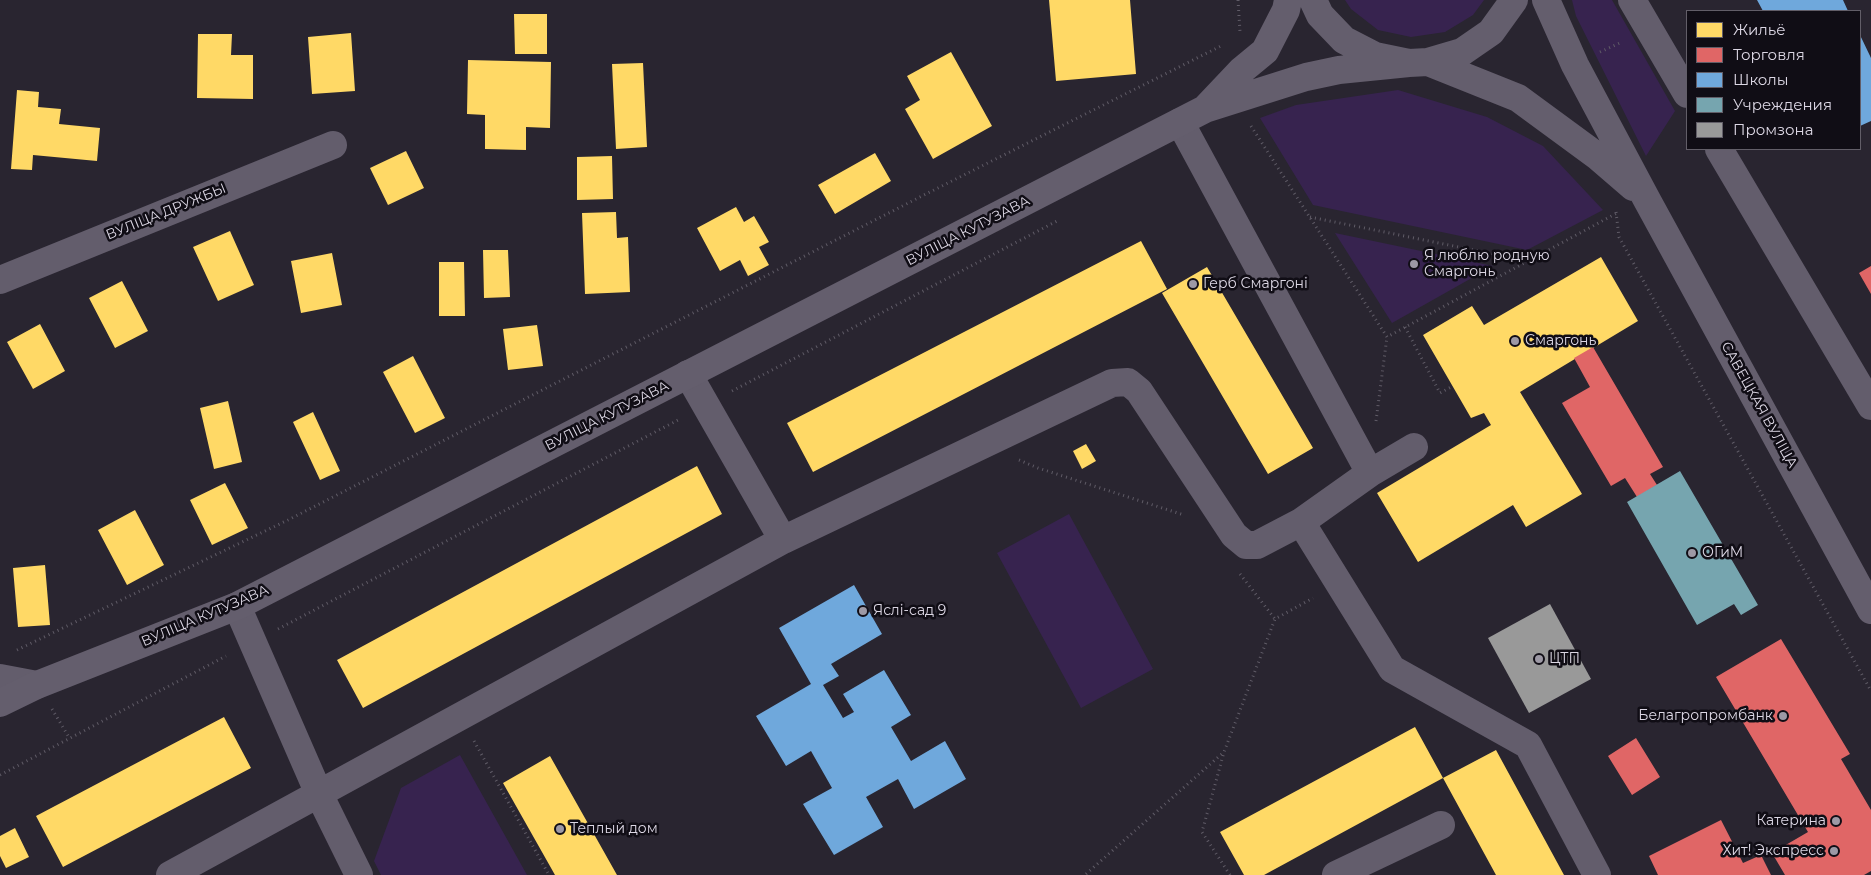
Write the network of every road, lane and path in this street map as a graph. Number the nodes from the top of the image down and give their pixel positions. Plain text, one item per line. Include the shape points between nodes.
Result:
1 (1288, 0) edge
2 (1312, 0) edge
3 (1514, 0) edge
4 (1546, 0) edge
5 (1632, 0) edge
6 (1222, 46) dead end
7 (1418, 62) junction
8 (1686, 92) edge
9 (1205, 109) junction
10 (1180, 122) junction
11 (1249, 122) dead end
12 (333, 145) dead end
13 (1720, 150) edge
14 (1647, 200) junction
15 (1617, 213) dead end
16 (1310, 217) junction
17 (1528, 261) junction
18 (0, 280) edge
19 (1405, 327) junction
20 (1387, 337) junction
21 (688, 374) junction
22 (1453, 386) dead end
23 (1871, 406) edge
24 (1376, 424) dead end
25 (983, 445) junction
26 (1414, 447) dead end
27 (1370, 473) junction
28 (1187, 516) dead end
29 (1301, 522) junction
30 (783, 540) junction
31 (1239, 573) dead end
32 (1338, 584) junction
33 (237, 606) junction
34 (1871, 610) edge
35 (1275, 619) junction
36 (0, 678) edge
37 (37, 685) junction
38 (0, 702) edge
39 (460, 717) junction
40 (70, 739) dead end
41 (1224, 752) junction
42 (319, 794) junction
43 (1441, 825) dead end
44 (1086, 874) edge
45 (170, 875) edge
46 (359, 875) edge
47 (548, 875) edge
48 (1230, 875) edge
49 (1336, 875) edge
50 (1597, 875) edge

1 - 9 main road, ВУЛІЦА КУТУЗАВА via 1265,51
2 - 7 main road, САВЕЦКАЯ ВУЛІЦА via 1320,15 1344,40 1375,56
3 - 7 main road, ВУЛІЦА КУТУЗАВА via 1491,32 1462,52
4 - 14 main road, САВЕЦКАЯ ВУЛІЦА via 1569,52
5 - 8 street
6 - 37 path via 288,520 16,650
7 - 9 main road, ВУЛІЦА КУТУЗАВА via 1339,70 1306,77
7 - 14 main road, САВЕЦКАЯ ВУЛІЦА via 1518,98 1597,156
9 - 10 main road, ВУЛІЦА КУТУЗАВА
10 - 21 main road, ВУЛІЦА КУТУЗАВА
10 - 27 street
11 - 16 path
12 - 18 street, ВУЛІЦА ДРУЖБЫ
13 - 23 street
14 - 34 main road, САВЕЦКАЯ ВУЛІЦА
15 - 17 path
16 - 17 path
16 - 20 path
17 - 19 path
19 - 20 path
19 - 22 path via 1440,393
20 - 24 path
21 - 30 street
21 - 33 main road, ВУЛІЦА КУТУЗАВА
25 - 28 path via 1038,468
25 - 29 street via 1112,383 1128,382 1139,391 1234,535 1246,544 1257,545
25 - 30 street
26 - 27 street
27 - 29 street
29 - 32 street
30 - 39 street
31 - 35 path
32 - 35 path
32 - 50 street via 1392,669 1528,745
33 - 37 main road, ВУЛІЦА КУТУЗАВА
33 - 42 street
35 - 41 path
36 - 37 street
37 - 38 main road, ВУЛІЦА КУТУЗАВА
37 - 40 path
39 - 42 street
39 - 47 path
41 - 44 path
41 - 48 path via 1202,832
42 - 45 street
42 - 46 street
43 - 49 street

